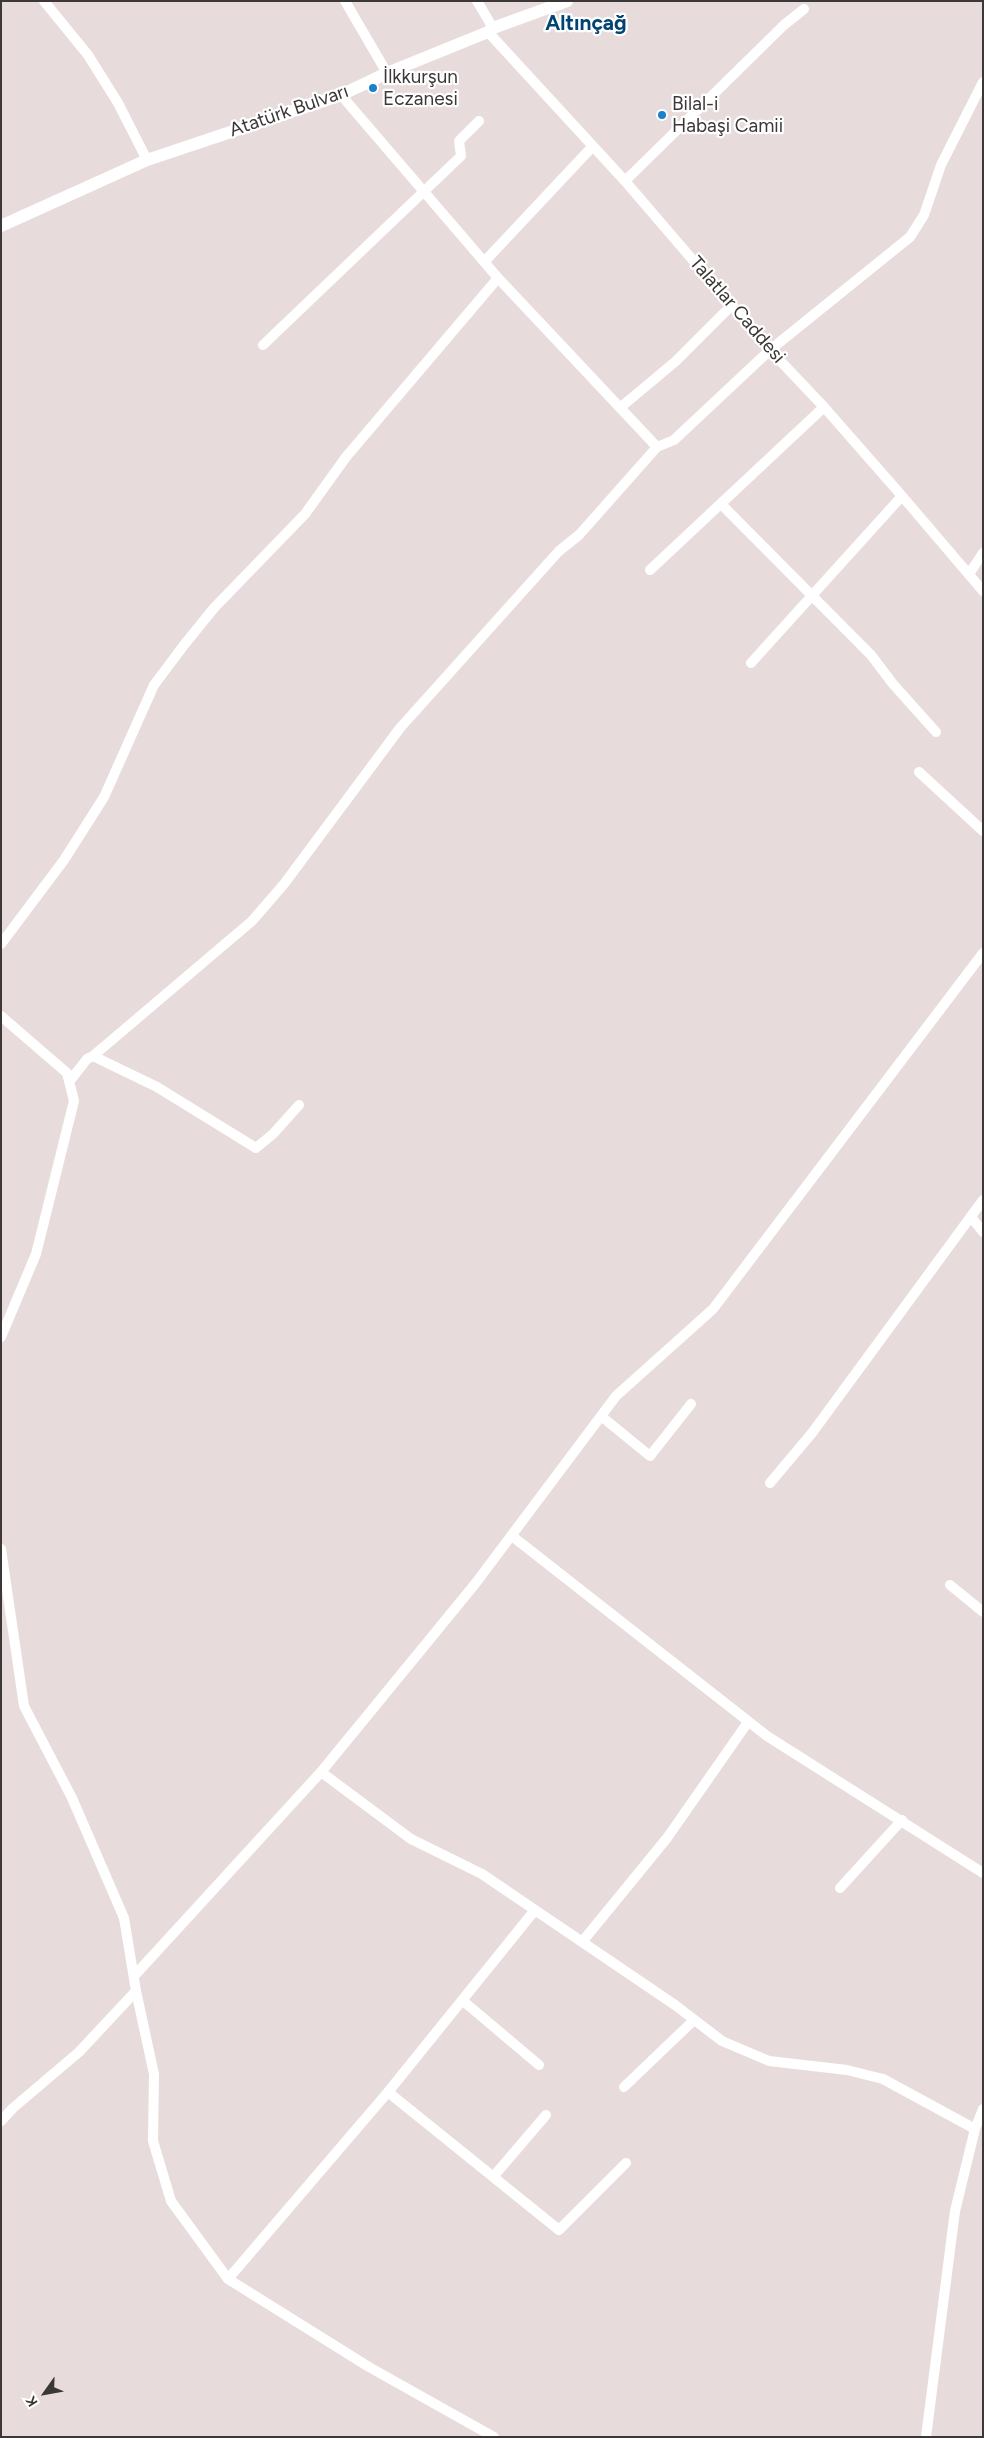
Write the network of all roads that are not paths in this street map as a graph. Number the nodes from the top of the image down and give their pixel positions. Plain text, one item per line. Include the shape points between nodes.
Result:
1 (44, 1) edge
2 (345, 1) edge
3 (477, 1) edge
4 (568, 1) edge
5 (804, 9) dead end
6 (491, 30) junction
7 (387, 73) junction
8 (983, 82) edge
9 (341, 95) junction
10 (479, 121) dead end
11 (593, 146) junction
12 (147, 160) junction
13 (625, 181) junction
14 (425, 193) junction
15 (1, 226) edge
16 (485, 261) junction
17 (498, 278) junction
18 (732, 305) junction
19 (263, 345) dead end
20 (770, 350) junction
21 (621, 407) junction
22 (824, 407) junction
23 (657, 447) junction
24 (902, 496) junction
25 (721, 504) junction
26 (983, 553) edge
27 (650, 570) dead end
28 (969, 574) junction
29 (983, 591) edge
30 (813, 594) junction
31 (751, 663) dead end
32 (936, 732) dead end
33 (919, 772) dead end
34 (983, 831) edge
35 (1, 944) edge
36 (983, 953) edge
37 (1, 1016) edge
38 (93, 1056) junction
39 (69, 1082) junction
40 (299, 1105) dead end
41 (983, 1200) edge
42 (971, 1216) junction
43 (983, 1232) edge
44 (1, 1337) edge
45 (691, 1404) dead end
46 (601, 1416) junction
47 (770, 1483) dead end
48 (512, 1536) junction
49 (1, 1549) edge
50 (950, 1585) dead end
51 (983, 1612) edge
52 (748, 1722) junction
53 (321, 1772) junction
54 (902, 1820) junction
55 (983, 1873) edge
56 (840, 1888) dead end
57 (535, 1910) junction
58 (582, 1942) junction
59 (135, 1975) junction
60 (136, 1991) junction
61 (462, 2000) junction
62 (694, 2020) junction
63 (539, 2065) dead end
64 (624, 2086) dead end
65 (388, 2092) junction
66 (983, 2109) edge
67 (546, 2115) dead end
68 (1, 2121) edge
69 (979, 2124) edge
70 (626, 2163) dead end
71 (493, 2177) junction
72 (228, 2279) junction
73 (494, 2437) edge
74 (926, 2437) edge

1 - 12 street via 88,55 118,103
2 - 7 street
3 - 6 street, Talatlar Caddesi
4 - 6 main road, Atatürk Bulvarı
5 - 13 street via 770,38
6 - 7 main road, Atatürk Bulvarı
6 - 11 street, Talatlar Caddesi
7 - 9 main road, Atatürk Bulvarı
8 - 20 street via 941,165 924,215 910,237
9 - 12 main road, Atatürk Bulvarı
9 - 14 street
10 - 14 street via 459,141 461,156
11 - 13 street, Talatlar Caddesi
11 - 16 street
12 - 15 main road, Atatürk Bulvarı
13 - 18 street, Talatlar Caddesi
14 - 16 street
14 - 19 street
16 - 17 street
17 - 21 street
17 - 35 street via 346,457 305,514 214,608 154,685 99,805 64,860
18 - 20 street, Talatlar Caddesi
18 - 21 street via 676,361
20 - 22 street, Talatlar Caddesi
20 - 23 street via 674,440
21 - 23 street
22 - 24 street, Talatlar Caddesi
22 - 25 street
23 - 38 street via 579,535 553,557 400,728 284,884 252,921
24 - 28 street, Talatlar Caddesi
24 - 30 street
25 - 27 street
25 - 30 street
26 - 28 street
28 - 29 street, Talatlar Caddesi
30 - 31 street
30 - 32 street via 871,655
33 - 34 street
36 - 46 street via 713,1309 616,1396
37 - 39 street via 67,1073
38 - 39 street
38 - 40 street via 157,1087 256,1148
39 - 44 street via 74,1101 36,1254
41 - 42 street
42 - 43 street
42 - 47 street via 812,1433
45 - 46 street via 650,1456
46 - 48 street
48 - 52 street
48 - 53 street
49 - 59 street via 24,1706 72,1798 124,1918
50 - 51 street
52 - 54 street
52 - 58 street via 667,1838
53 - 57 street via 411,1839 482,1874
53 - 59 street
54 - 55 street
54 - 56 street
57 - 58 street
57 - 61 street
58 - 62 street
59 - 60 street
60 - 68 street via 79,2052
60 - 72 street via 154,2074 153,2142 171,2201
61 - 63 street
61 - 65 street
62 - 64 street
62 - 69 street via 722,2041 769,2061 847,2070 883,2079
65 - 71 street
65 - 72 street
66 - 69 street
67 - 71 street
69 - 74 street via 955,2211
70 - 71 street via 559,2230
72 - 73 street via 369,2367

